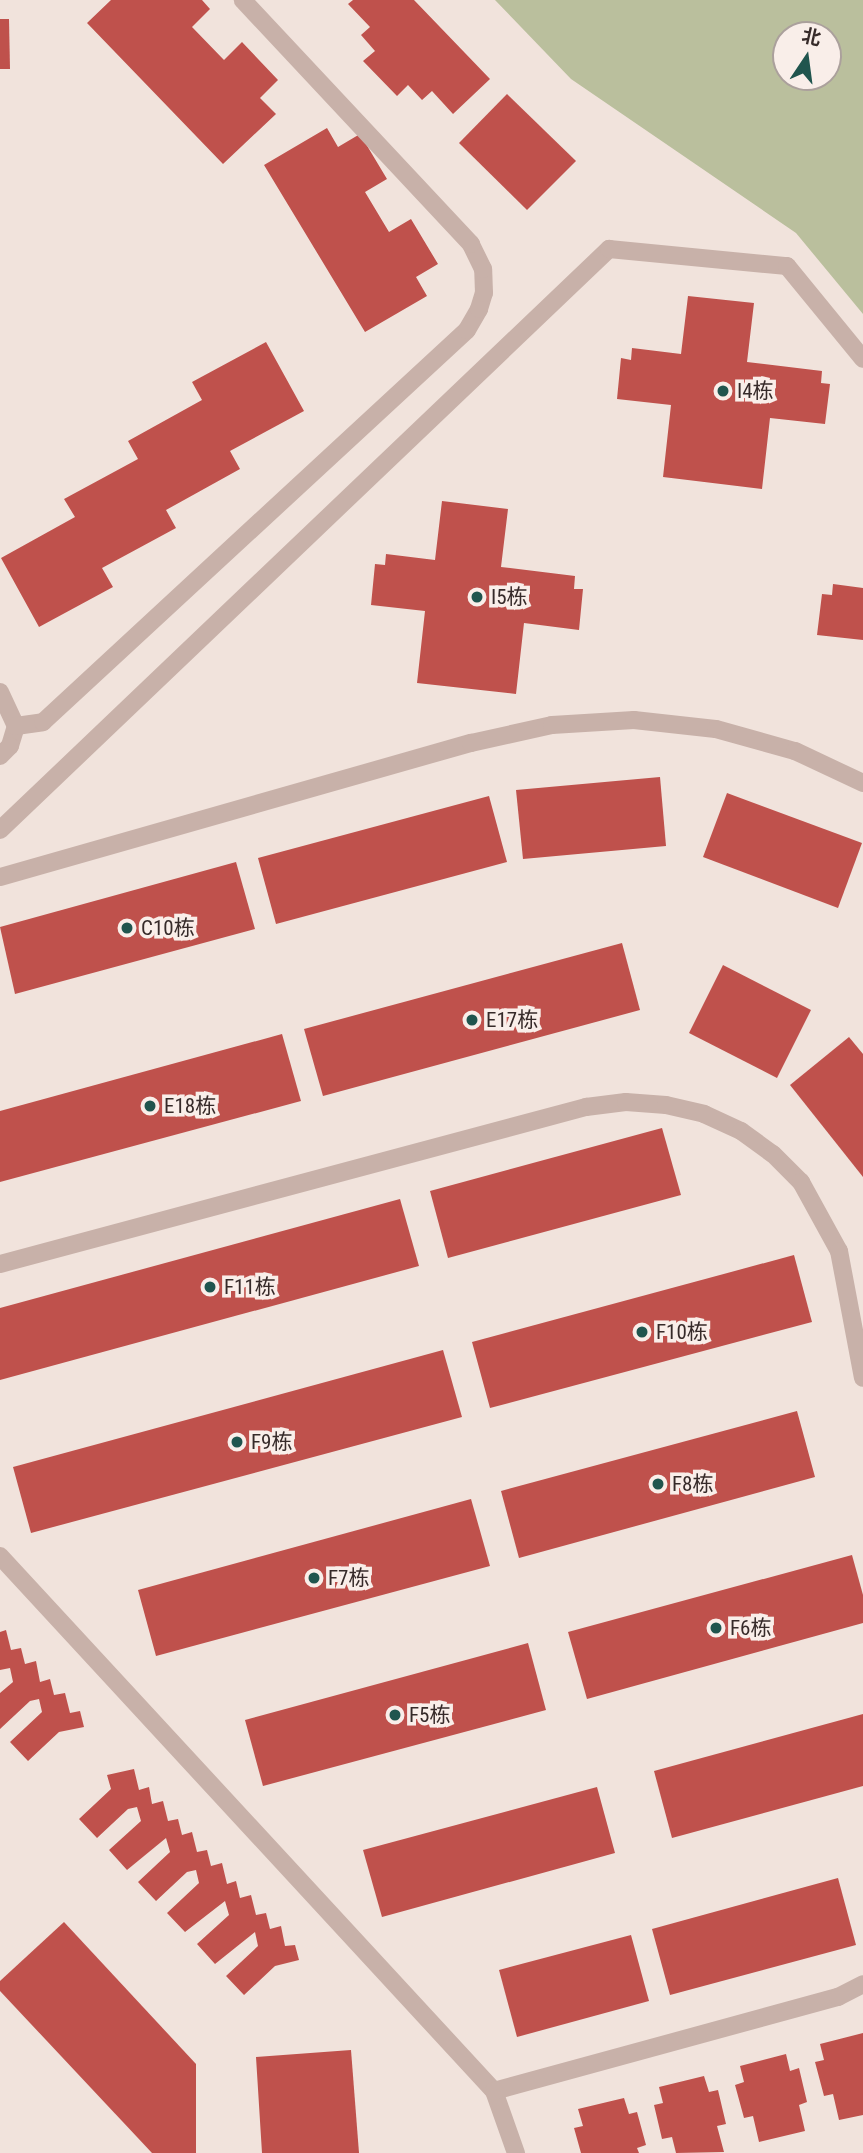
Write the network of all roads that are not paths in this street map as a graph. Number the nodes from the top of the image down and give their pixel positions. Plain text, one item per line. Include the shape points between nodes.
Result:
1 (243, 0) edge
2 (863, 359) edge
3 (0, 692) edge
4 (16, 726) junction
5 (0, 756) edge
6 (863, 783) edge
7 (0, 830) edge
8 (0, 877) edge
9 (0, 1264) edge
10 (863, 1378) edge
11 (0, 1556) edge
12 (863, 1984) edge
13 (494, 2091) junction
14 (516, 2153) edge

1 - 4 lane via 471,244 482,269 484,293 479,309 467,330 43,722
2 - 7 lane via 787,266 609,249
3 - 4 lane
4 - 5 lane via 10,746
6 - 8 lane via 795,751 716,729 634,720 552,724
9 - 10 lane via 586,1107 626,1102 666,1105 705,1114 741,1131 801,1182 839,1251
11 - 13 lane
12 - 13 lane via 838,1997
13 - 14 lane

